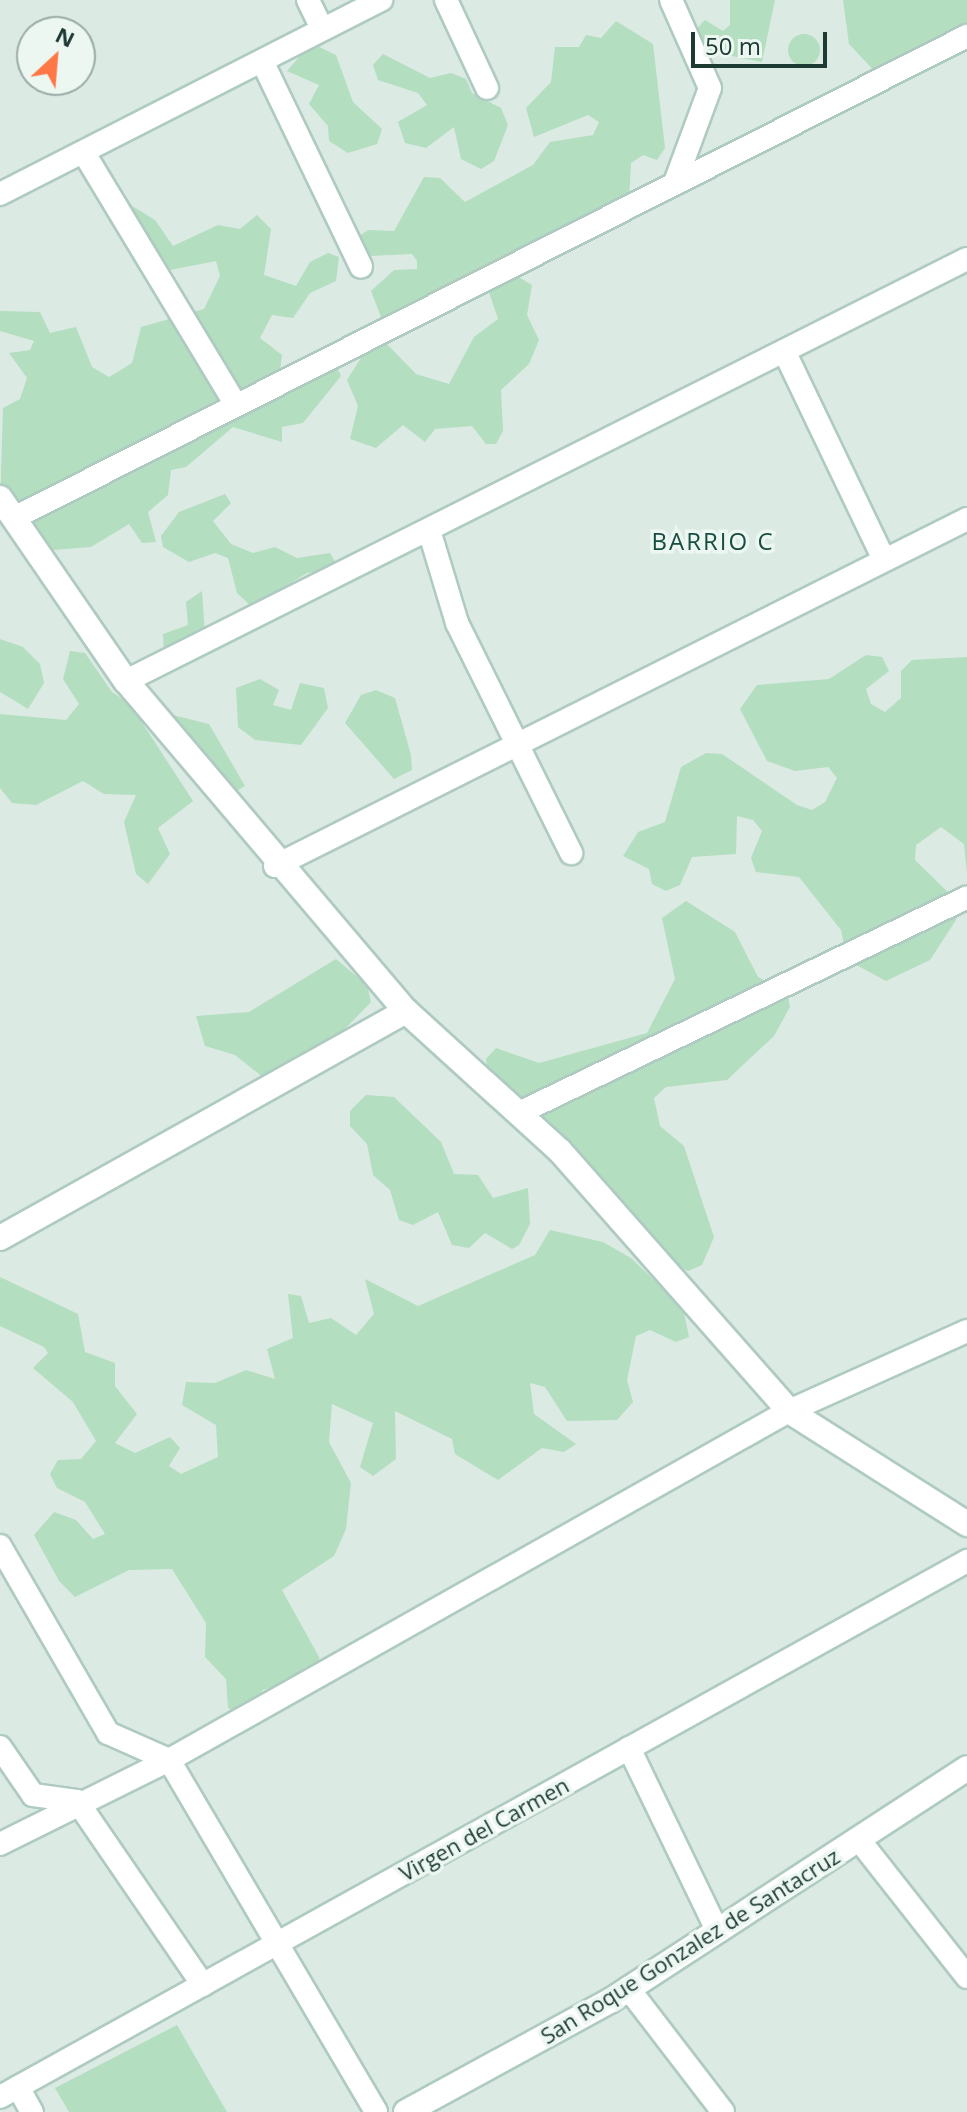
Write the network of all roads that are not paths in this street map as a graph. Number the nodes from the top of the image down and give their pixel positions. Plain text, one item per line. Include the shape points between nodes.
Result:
1 (308, 0) edge
2 (381, 0) edge
3 (446, 0) edge
4 (671, 0) edge
5 (322, 29) junction
6 (967, 36) edge
7 (263, 63) junction
8 (487, 88) dead end
9 (84, 153) junction
10 (676, 180) junction
11 (0, 194) edge
12 (967, 259) edge
13 (361, 267) dead end
14 (785, 353) junction
15 (236, 405) junction
16 (7, 508) edge
17 (967, 519) edge
18 (429, 530) junction
19 (884, 560) junction
20 (126, 681) junction
21 (517, 744) junction
22 (571, 853) dead end
23 (275, 866) junction
24 (967, 897) edge
25 (406, 1011) junction
26 (519, 1113) junction
27 (0, 1238) edge
28 (967, 1331) edge
29 (789, 1411) junction
30 (967, 1524) edge
31 (0, 1546) edge
32 (967, 1561) edge
33 (0, 1747) edge
34 (629, 1748) junction
35 (169, 1760) junction
36 (967, 1768) edge
37 (77, 1801) junction
38 (860, 1841) junction
39 (0, 1844) edge
40 (718, 1932) junction
41 (277, 1944) junction
42 (967, 1977) edge
43 (203, 1985) junction
44 (628, 1988) junction
45 (9, 2092) edge
46 (32, 2112) edge
47 (376, 2112) edge
48 (406, 2112) edge
49 (723, 2112) edge

1 - 5 street
2 - 5 street
3 - 8 street
4 - 10 street via 710,88
5 - 7 street
6 - 10 street
7 - 9 street
7 - 13 street
9 - 11 street
9 - 15 street
10 - 15 street
12 - 14 street
14 - 18 street
14 - 19 street
15 - 16 street
16 - 20 street
17 - 19 street
18 - 20 street
18 - 21 street via 457,623
19 - 21 street
20 - 23 street
21 - 22 street
21 - 23 street
23 - 25 street
24 - 26 street
25 - 26 street
25 - 27 street
26 - 29 street via 614,1209
28 - 29 street
29 - 30 street
29 - 35 street
31 - 35 street via 108,1733
32 - 34 street, Virgen del Carmen
33 - 37 street via 33,1795
34 - 40 street
34 - 41 street, Virgen del Carmen
35 - 37 street
35 - 41 street
36 - 38 street, San Roque Gonzalez de Santacruz
37 - 39 street
37 - 43 street
38 - 40 street, San Roque Gonzalez de Santacruz
38 - 42 street
40 - 44 street, San Roque Gonzalez de Santacruz
41 - 43 street, Virgen del Carmen
41 - 47 street
43 - 45 street, Virgen del Carmen
44 - 48 street, San Roque Gonzalez de Santacruz
44 - 49 street
45 - 46 street

